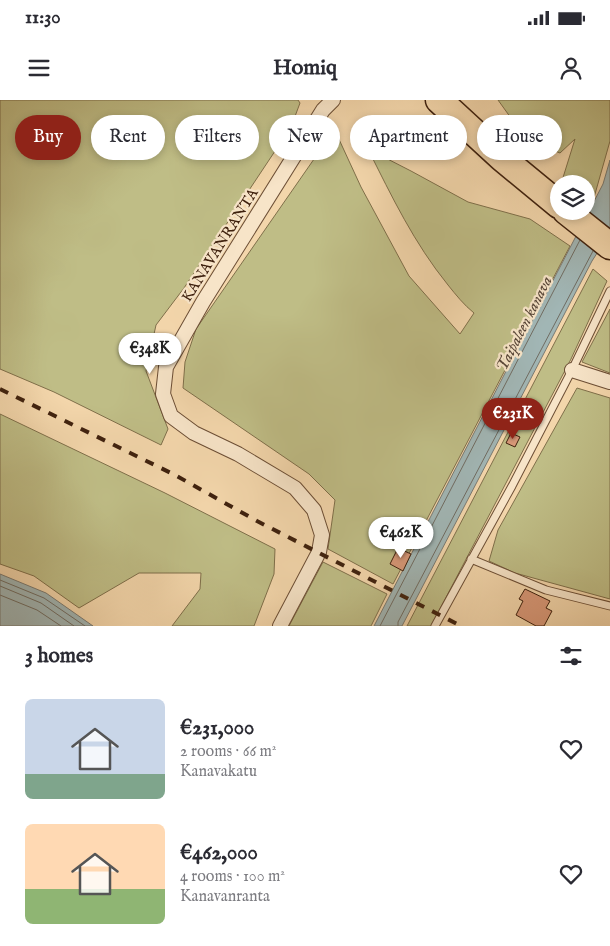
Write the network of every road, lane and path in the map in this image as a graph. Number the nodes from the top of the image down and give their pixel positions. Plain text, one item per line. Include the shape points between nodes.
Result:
1 (333, 100) edge
2 (439, 100) edge
3 (550, 198) edge
4 (577, 220) edge
5 (610, 246) edge
6 (610, 291) edge
7 (572, 370) junction
8 (610, 382) edge
9 (471, 560) junction
10 (610, 606) edge
11 (280, 626) edge
12 (435, 626) edge

1 - 11 street, KANAVANRANTA via 323,110 203,302 166,367 163,394 171,416 194,433 238,454 295,488 314,510 322,535 319,552
2 - 3 highway
4 - 5 highway
6 - 7 lane
7 - 8 street
7 - 9 lane
9 - 10 lane via 546,590
9 - 12 lane

